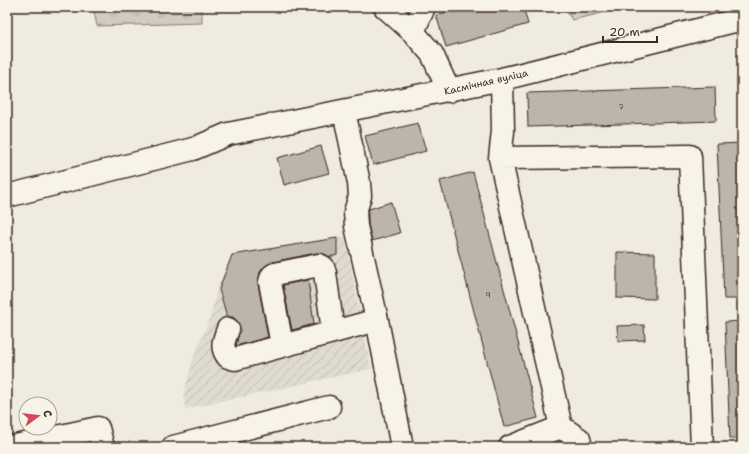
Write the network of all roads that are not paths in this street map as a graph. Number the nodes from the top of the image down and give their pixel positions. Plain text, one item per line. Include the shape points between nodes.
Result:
1 (385, 7) edge
2 (424, 7) edge
3 (742, 19) edge
4 (413, 32) junction
5 (502, 79) junction
6 (449, 91) junction
7 (344, 111) junction
8 (500, 158) junction
9 (7, 196) edge
10 (377, 320) junction
11 (228, 329) dead end
12 (333, 331) junction
13 (282, 345) junction
14 (329, 407) dead end
15 (562, 427) junction
16 (11, 447) edge
17 (103, 447) edge
18 (173, 447) edge
19 (402, 447) edge
20 (510, 447) edge
21 (581, 447) edge
22 (702, 447) edge

1 - 4 street
2 - 4 street
3 - 5 street, Касмічная вуліца
4 - 6 street via 432,54
5 - 6 street, Касмічная вуліца
5 - 8 street via 504,131
6 - 7 street, Касмічная вуліца
7 - 9 street, Касмічная вуліца via 228,134 193,149
7 - 10 street via 359,183 356,226
8 - 15 street
8 - 22 street via 690,156
10 - 12 street
10 - 19 street
11 - 13 street via 224,352 228,357 235,359
12 - 13 street
12 - 13 street via 323,267 319,265 275,274 270,282
14 - 18 street
15 - 20 street
15 - 21 street via 579,439
16 - 17 street via 98,428

